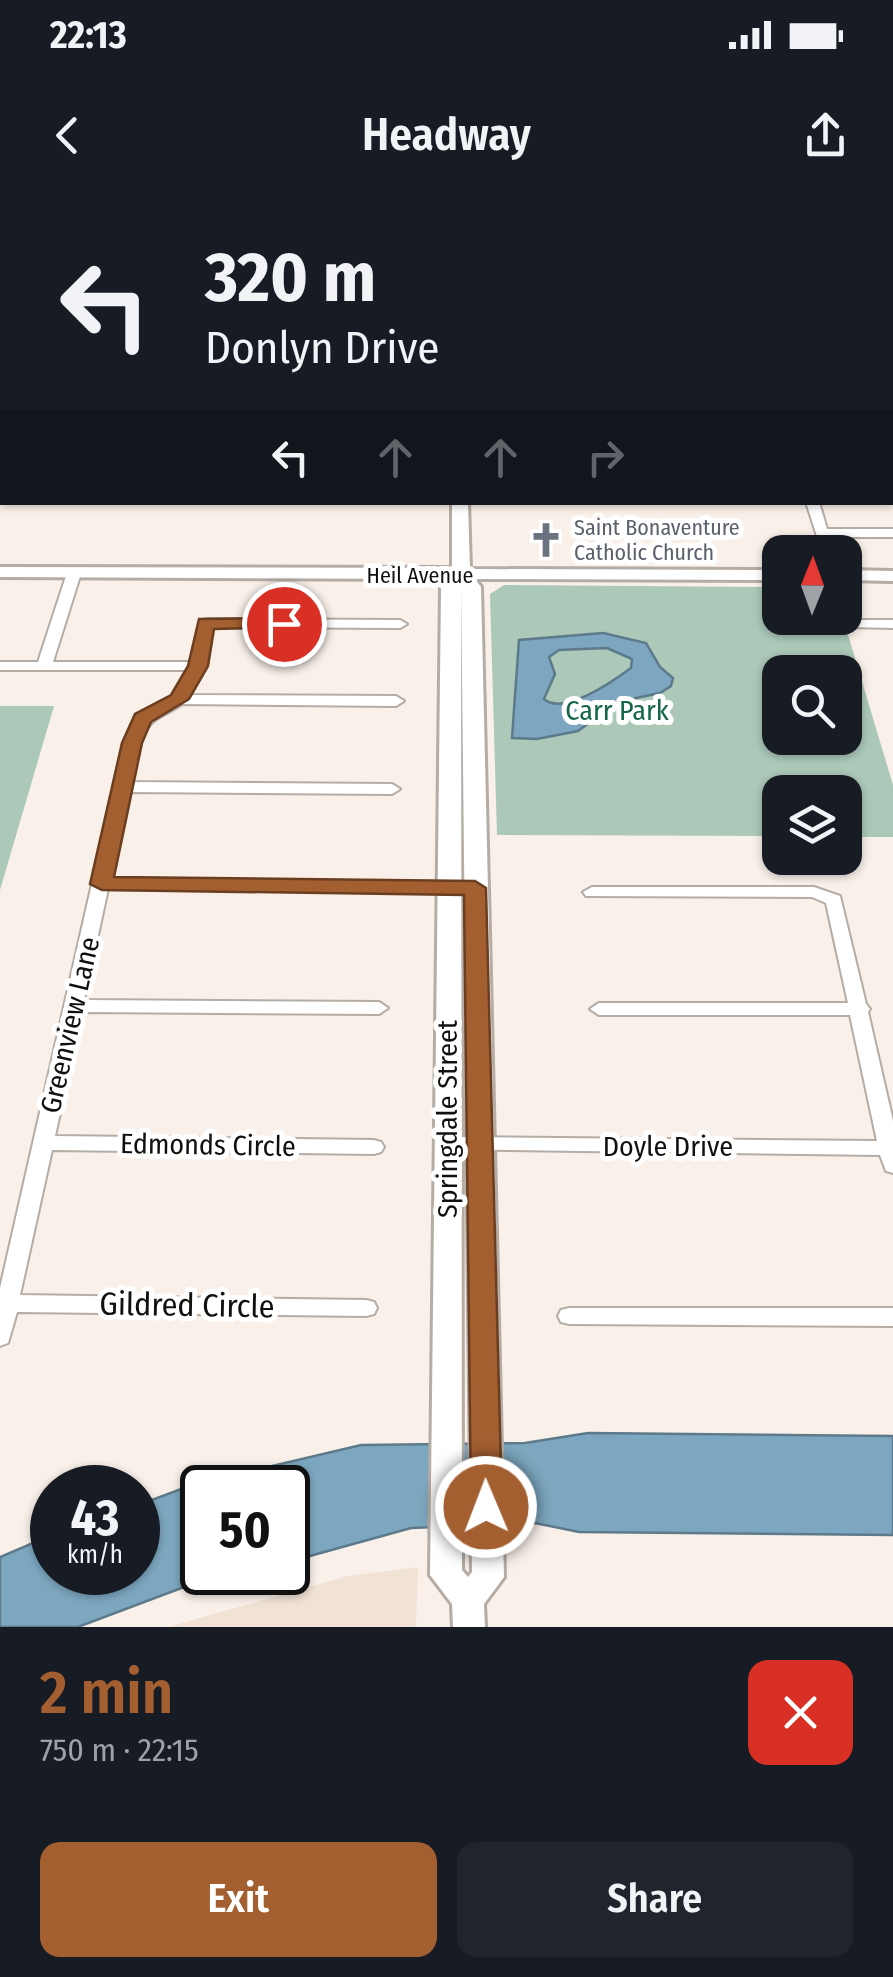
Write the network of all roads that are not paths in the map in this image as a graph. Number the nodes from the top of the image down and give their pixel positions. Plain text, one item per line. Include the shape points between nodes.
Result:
1 (460, 505) edge
2 (813, 505) edge
3 (822, 533) joint
4 (893, 533) edge
5 (0, 572) edge
6 (74, 573) junction
7 (460, 575) junction
8 (762, 575) edge
9 (862, 576) edge
10 (893, 576) edge
11 (400, 624) dead end
12 (862, 624) edge
13 (893, 624) edge
14 (0, 666) edge
15 (44, 666) junction
16 (198, 666) junction
17 (179, 699) junction
18 (396, 701) dead end
19 (124, 788) junction
20 (392, 789) dead end
21 (102, 884) junction
22 (446, 888) junction
23 (475, 888) junction
24 (592, 892) dead end
25 (75, 1006) junction
26 (379, 1008) dead end
27 (599, 1009) dead end
28 (861, 1009) junction
29 (42, 1143) junction
30 (447, 1144) junction
31 (481, 1145) junction
32 (374, 1147) dead end
33 (891, 1157) edge
34 (8, 1302) junction
35 (366, 1308) dead end
36 (569, 1316) dead end
37 (893, 1317) edge
38 (0, 1337) edge
39 (469, 1613) edge

1 - 7 main road, Springdale Street
2 - 3 street
3 - 4 street
5 - 6 main road, Heil Avenue
6 - 7 main road, Heil Avenue
6 - 15 street
7 - 8 main road, Heil Avenue
7 - 22 main road, Springdale Street via 450,586
7 - 23 main road, Springdale Street via 472,587
9 - 10 main road
11 - 16 street, Greenview Lane via 206,623
12 - 13 street
14 - 15 street
15 - 16 street
16 - 17 street, Greenview Lane
17 - 18 street
17 - 19 street, Greenview Lane via 142,718
19 - 20 street
19 - 21 street, Greenview Lane
21 - 22 street
21 - 25 street, Greenview Lane
22 - 23 street
22 - 30 main road, Springdale Street
23 - 31 main road, Springdale Street
24 - 28 street via 827,894 834,900
25 - 26 street
25 - 29 street, Greenview Lane
27 - 28 street
28 - 33 street
29 - 32 street, Edmonds Circle
29 - 34 street, Greenview Lane
30 - 31 street, Doyle Drive
30 - 39 main road, Springdale Street via 446,1576
31 - 33 street, Doyle Drive
31 - 39 main road, Springdale Street via 488,1578
34 - 35 street, Gildred Circle
34 - 38 street, Greenview Lane
36 - 37 street

